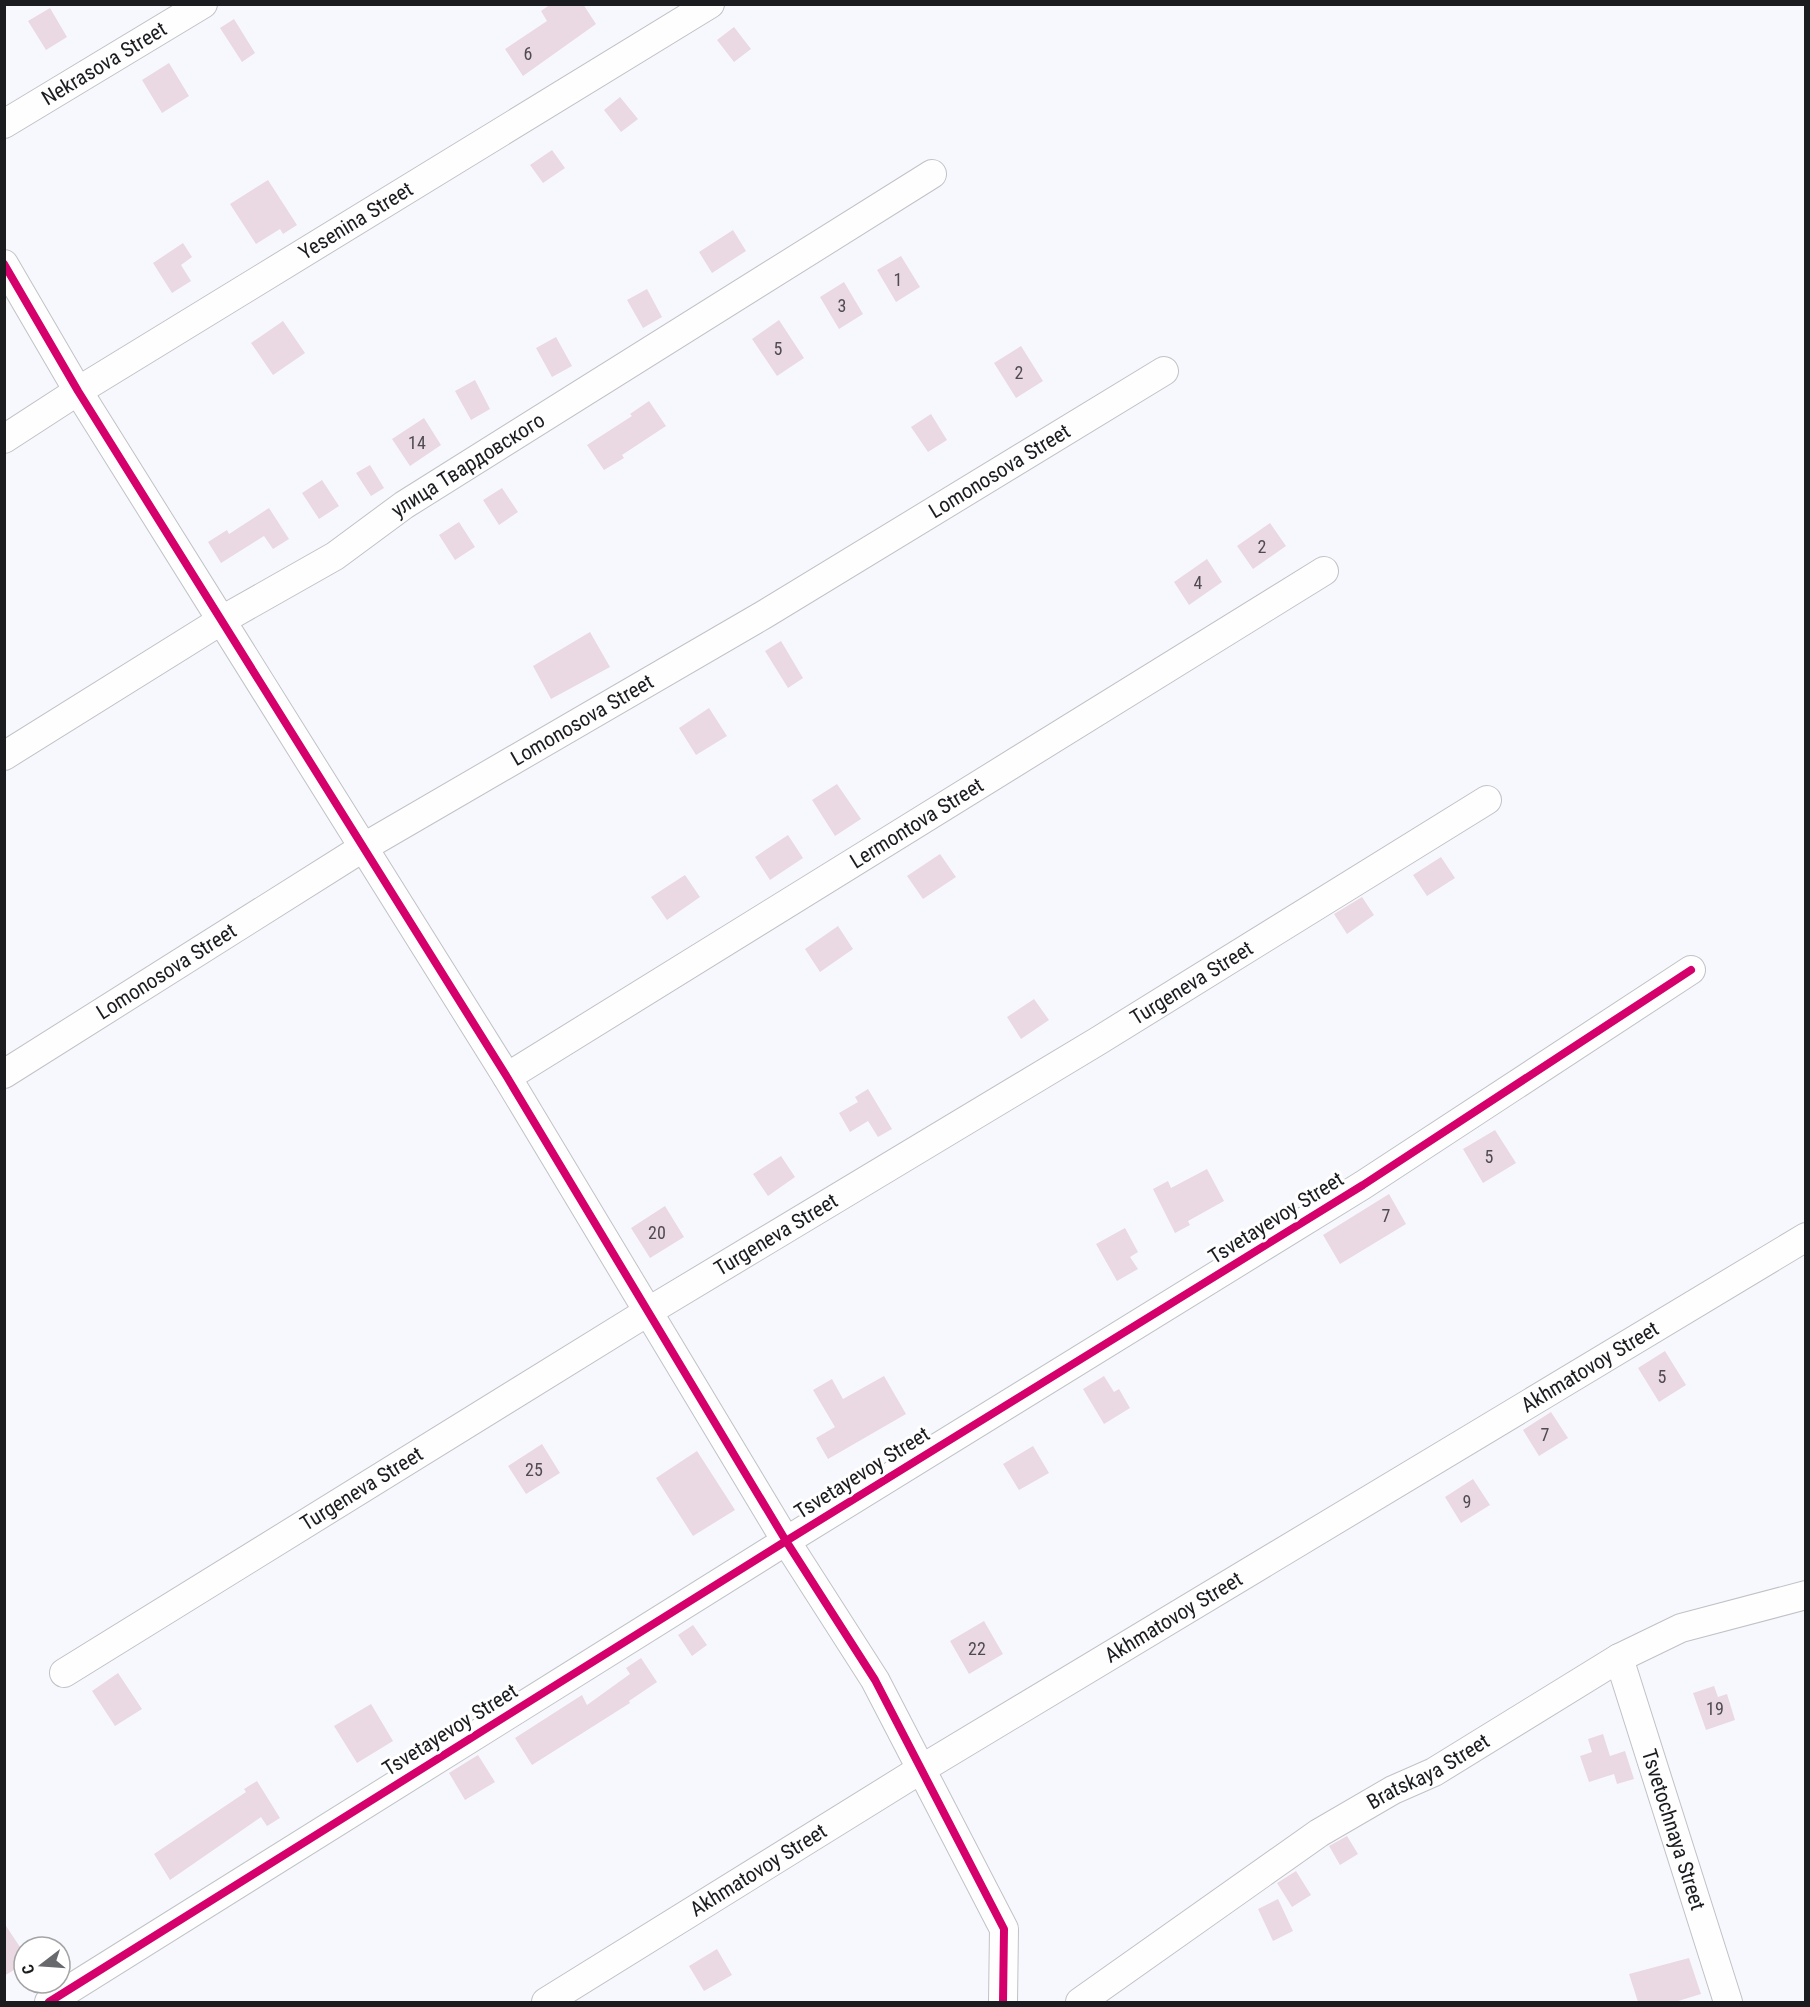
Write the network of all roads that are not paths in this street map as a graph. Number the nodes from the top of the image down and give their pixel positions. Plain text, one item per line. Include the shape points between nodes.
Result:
1 (203, 4) edge
2 (710, 4) edge
3 (4, 124) edge
4 (932, 174) dead end
5 (4, 264) edge
6 (1164, 371) dead end
7 (78, 391) junction
8 (4, 439) edge
9 (1324, 570) dead end
10 (222, 620) junction
11 (4, 756) edge
12 (1487, 800) dead end
13 (364, 847) junction
14 (1692, 970) dead end
15 (4, 1074) edge
16 (507, 1077) junction
17 (1806, 1237) edge
18 (649, 1311) junction
19 (786, 1541) junction
20 (1806, 1595) edge
21 (1619, 1658) junction
22 (64, 1673) dead end
23 (923, 1768) junction
24 (49, 2002) edge
25 (546, 2002) edge
26 (1003, 2002) edge
27 (1080, 2002) edge
28 (1728, 2002) edge

1 - 3 street, Nekrasova Street
2 - 7 street, Yesenina Street
4 - 10 street, улица Твардовского via 414,499 335,556
5 - 7 street
6 - 13 street, Lomonosova Street via 744,626
7 - 8 street, Yesenina Street
7 - 10 street
9 - 16 street, Lermontova Street
10 - 11 street, улица Твардовского
10 - 13 street
12 - 18 street, Turgeneva Street via 1098,1041
13 - 15 street, Lomonosova Street
13 - 16 street
14 - 19 street, Tsvetayevoy Street via 1363,1185
16 - 18 street
17 - 23 street, Akhmatovoy Street
18 - 19 street
18 - 22 street, Turgeneva Street
19 - 23 street via 875,1680
19 - 24 street, Tsvetayevoy Street
20 - 21 street, Bratskaya Street via 1681,1628
21 - 27 street, Bratskaya Street via 1434,1772 1393,1790 1319,1833
21 - 28 street, Tsvetochnaya Street
23 - 25 street, Akhmatovoy Street
23 - 26 street via 1004,1929

